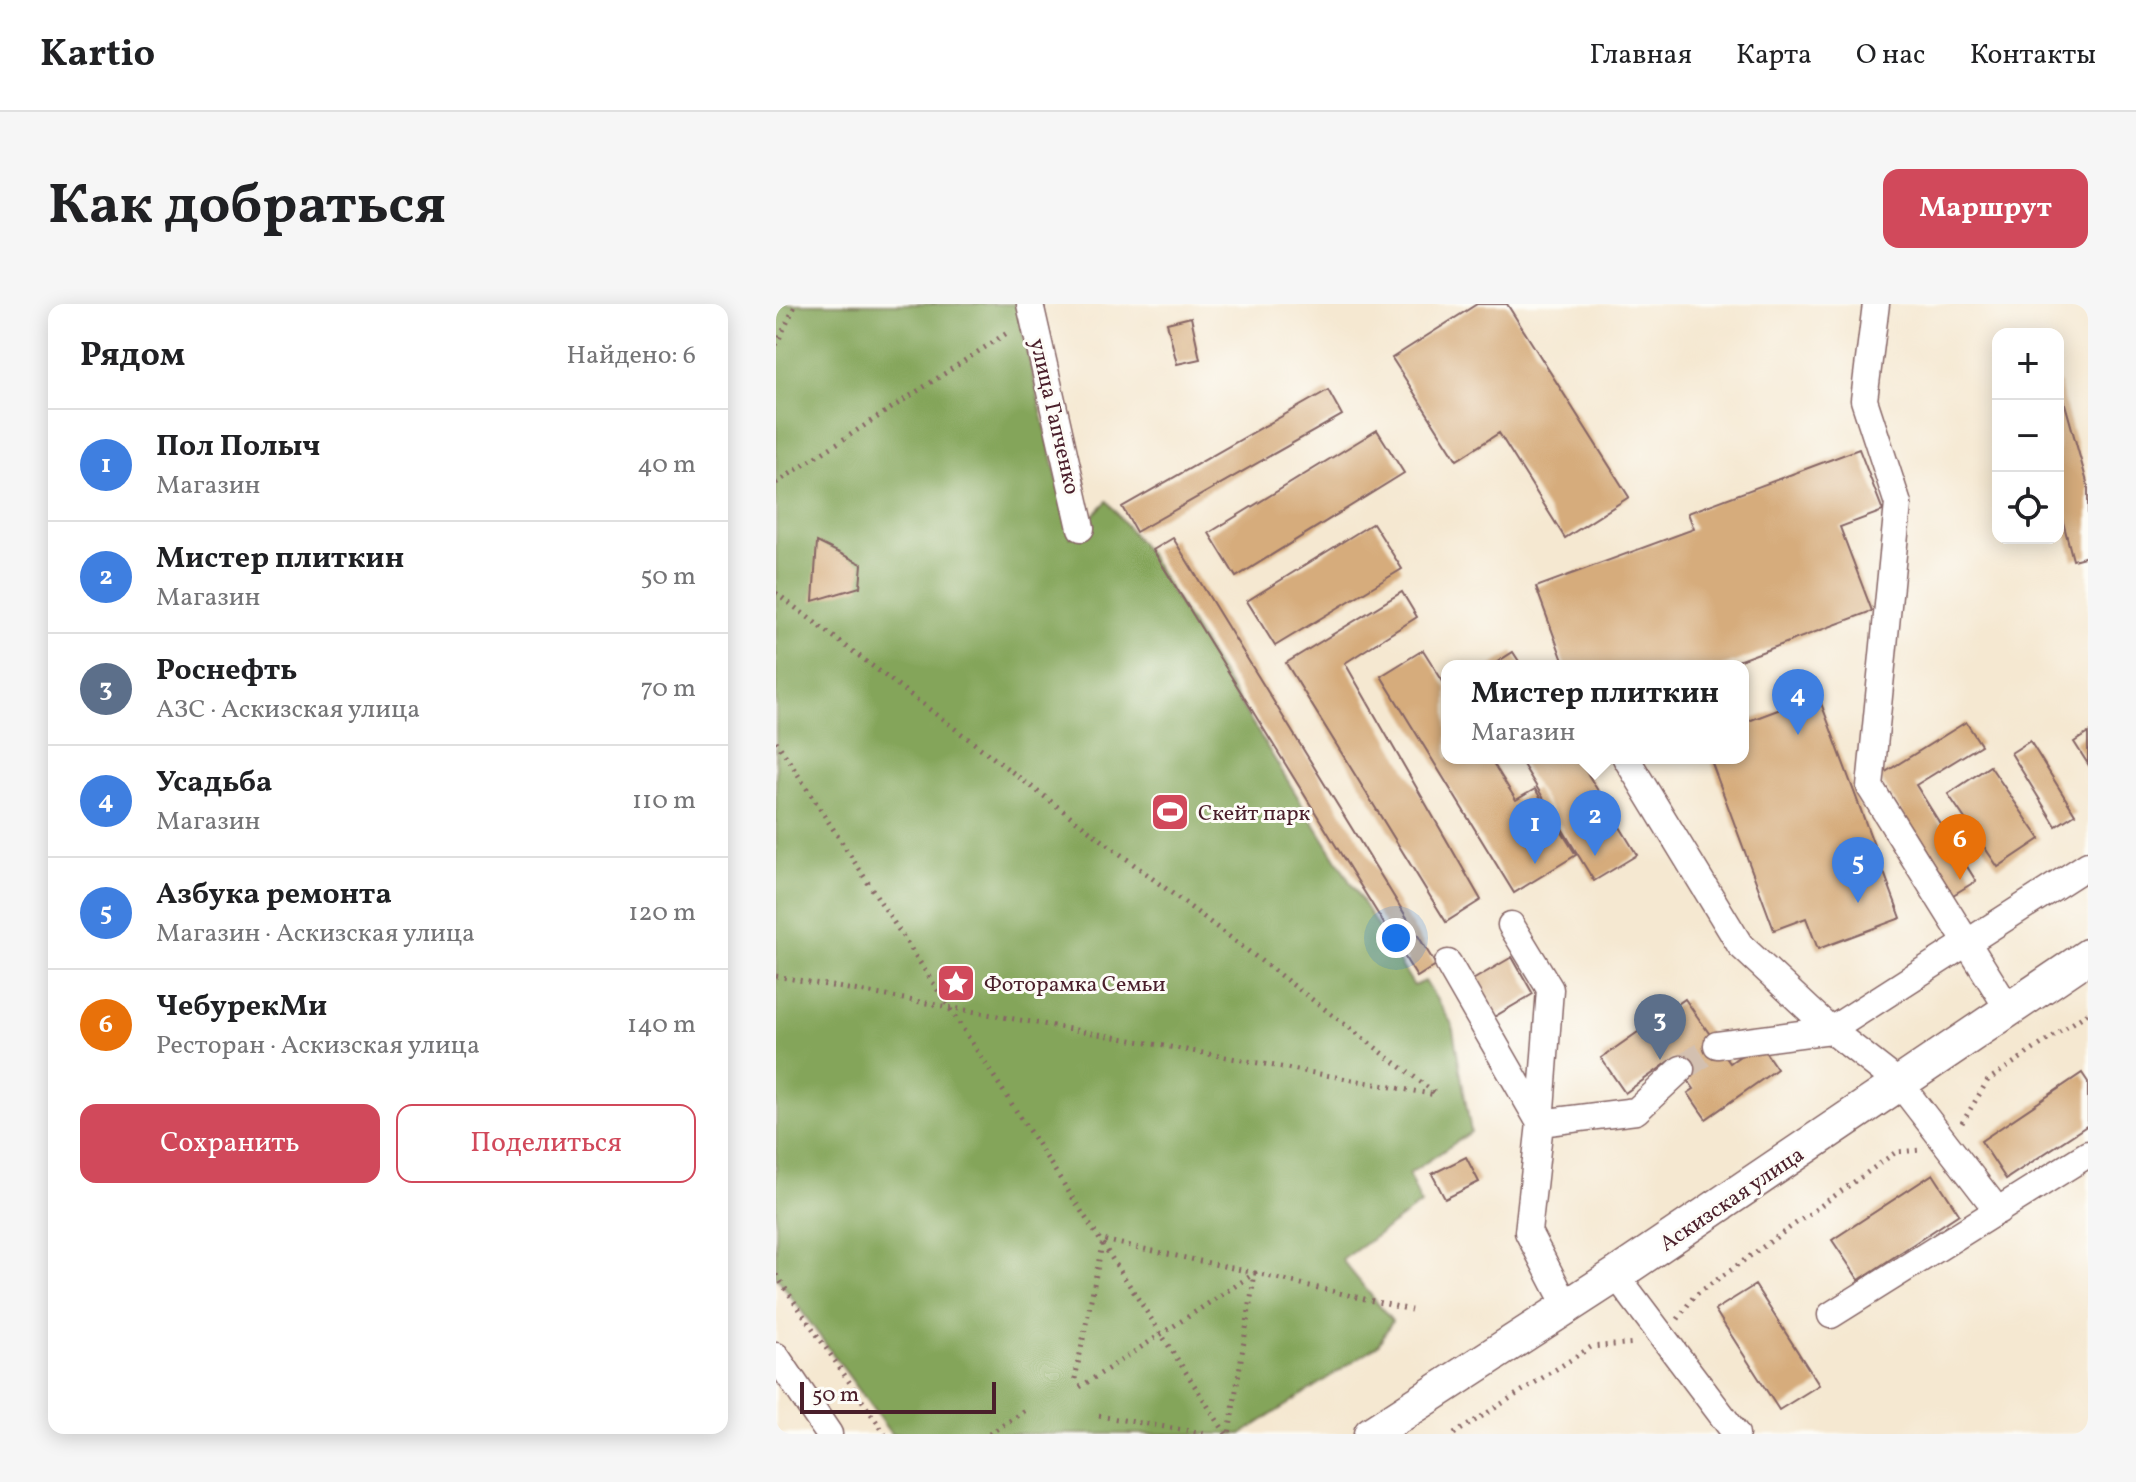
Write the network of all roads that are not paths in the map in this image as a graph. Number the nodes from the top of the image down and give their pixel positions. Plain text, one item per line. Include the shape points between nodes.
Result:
1 (1876, 304) edge
2 (1026, 314) edge
3 (1081, 528) dead end
4 (1630, 764) edge
5 (2088, 865) edge
6 (1511, 925) dead end
7 (1965, 945) junction
8 (2088, 956) edge
9 (1448, 963) dead end
10 (2009, 1010) junction
11 (1831, 1030) junction
12 (1717, 1045) tunnel mouth
13 (1681, 1069) tunnel mouth
14 (1900, 1084) junction
15 (1540, 1123) junction
16 (2088, 1154) edge
17 (1998, 1211) junction
18 (1616, 1275) junction
19 (1567, 1307) junction
20 (1831, 1315) dead end
21 (776, 1356) edge
22 (829, 1434) edge
23 (1371, 1434) edge
24 (1736, 1434) edge

1 - 7 street via 1864,400 1898,504 1870,787
2 - 3 street, улица Гапченко
4 - 11 street via 1740,945
5 - 7 street
6 - 15 street via 1550,989
7 - 10 street
7 - 11 street
8 - 10 main road, Аскизская улица
9 - 15 street
10 - 14 main road, Аскизская улица
11 - 12 street
11 - 14 street
13 - 15 street via 1636,1111
14 - 17 street
14 - 18 main road, Аскизская улица
15 - 19 street via 1528,1232
16 - 17 street
17 - 20 street
18 - 19 main road, Аскизская улица
18 - 24 street
19 - 23 main road, Аскизская улица
21 - 22 street

